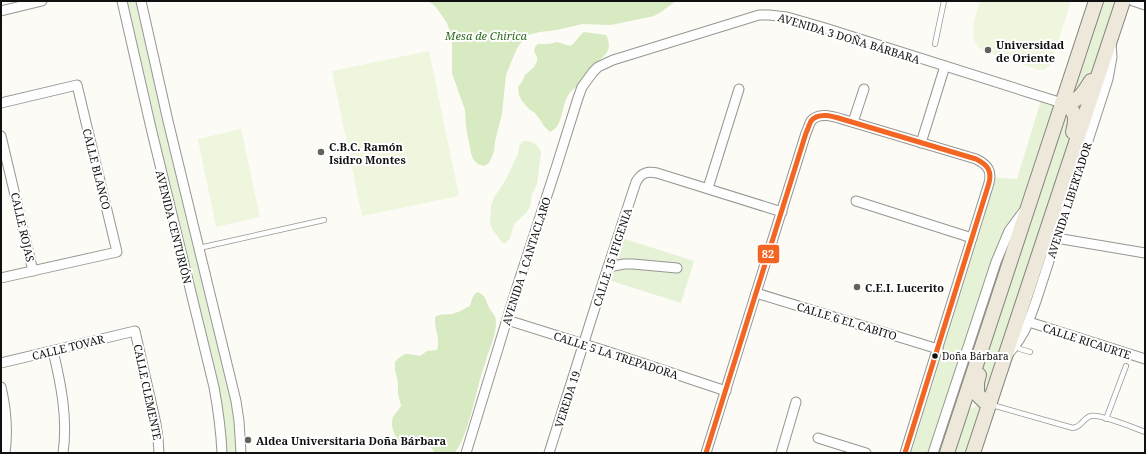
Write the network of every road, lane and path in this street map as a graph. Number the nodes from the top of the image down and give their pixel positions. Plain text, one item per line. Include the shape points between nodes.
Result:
1 (42, 1) edge
2 (122, 1) edge
3 (141, 1) edge
4 (944, 1) edge
5 (1096, 1) edge
6 (1106, 1) edge
7 (1123, 1) edge
8 (1133, 1) edge
9 (1145, 5) edge
10 (1, 11) edge
11 (1089, 22) junction
12 (1110, 39) junction
13 (935, 44) dead end
14 (1102, 64) junction
15 (945, 66) junction
16 (593, 72) joint
17 (739, 89) dead end
18 (864, 89) dead end
19 (1, 103) edge
20 (1062, 103) junction
21 (854, 122) junction
22 (1, 136) edge
23 (921, 143) junction
24 (1064, 179) junction
25 (708, 188) junction
26 (856, 201) dead end
27 (1030, 203) junction
28 (782, 212) junction
29 (324, 220) dead end
30 (972, 238) junction
31 (1056, 238) junction
32 (199, 248) junction
33 (1145, 253) edge
34 (608, 266) junction
35 (677, 268) dead end
36 (33, 271) junction
37 (1, 278) edge
38 (756, 293) junction
39 (506, 320) junction
40 (1029, 322) junction
41 (135, 331) joint
42 (986, 338) junction
43 (584, 344) junction
44 (938, 349) junction
45 (52, 351) junction
46 (1011, 351) junction
47 (1030, 352) dead end
48 (1145, 359) edge
49 (1, 363) edge
50 (1126, 366) dead end
51 (1, 387) edge
52 (726, 391) junction
53 (796, 402) dead end
54 (992, 410) junction
55 (1106, 419) junction
56 (1145, 432) edge
57 (980, 434) junction
58 (818, 438) dead end
59 (952, 438) junction
60 (5, 453) edge
61 (63, 453) edge
62 (159, 453) edge
63 (222, 453) edge
64 (241, 453) edge
65 (466, 453) edge
66 (549, 453) edge
67 (706, 453) edge
68 (781, 453) edge
69 (866, 453) edge
70 (905, 453) edge
71 (933, 453) edge
72 (947, 453) edge
73 (973, 453) edge
74 (982, 453) edge

1 - 10 street
2 - 63 street, AVENIDA CENTURIÓN via 219,412
3 - 32 street, AVENIDA CENTURIÓN
4 - 13 lane
5 - 11 main road
6 - 11 main road via 1096,10
7 - 12 main road, AVENIDA LIBERTADOR
8 - 9 street
11 - 20 main road
12 - 14 main road, AVENIDA LIBERTADOR
12 - 31 street, AVENIDA LIBERTADOR via 1112,56 1108,79
14 - 20 main road via 1078,98 1070,103
14 - 24 main road, AVENIDA LIBERTADOR
15 - 16 street, AVENIDA 3 DOÑA BÁRBARA via 800,20 759,15 613,60
15 - 20 street, AVENIDA 3 DOÑA BÁRBARA
15 - 23 street
16 - 39 street, AVENIDA 1 CANTACLARO via 582,87 578,98
17 - 25 street
18 - 21 street
19 - 36 street, CALLE BLANCO via 77,85 117,252
20 - 24 main road via 1074,112 1075,117 1067,149
20 - 27 main road
21 - 23 street
21 - 28 street via 829,116 819,116 812,120
22 - 36 street, CALLE ROJAS
23 - 30 street via 982,162 988,168 990,178
24 - 46 main road, AVENIDA LIBERTADOR
25 - 28 street
25 - 34 street, CALLE 15 IFIGENIA via 657,173 649,172 639,177
26 - 30 street
27 - 42 main road
27 - 71 street via 1009,231 996,262
28 - 38 street
29 - 32 lane
30 - 44 street
31 - 33 street
31 - 40 street, AVENIDA LIBERTADOR
32 - 64 street, AVENIDA CENTURIÓN via 236,401
34 - 35 street via 633,264
34 - 43 street, CALLE 15 IFIGENIA
36 - 37 street
38 - 44 street, CALLE 6 EL CABITO
38 - 52 street
39 - 43 street, CALLE 5 LA TREPADORA
39 - 65 street, AVENIDA 1 CANTACLARO
40 - 46 street, AVENIDA LIBERTADOR
40 - 48 street, CALLE RICAURTE
41 - 45 street, CALLE TOVAR
41 - 62 street, CALLE CLEMENTE via 156,424
42 - 54 main road via 976,388 977,394
42 - 59 main road
43 - 52 street, CALLE 5 LA TREPADORA
43 - 66 street, VEREDA 19
44 - 70 street
45 - 49 street, CALLE TOVAR
45 - 61 street via 63,410
46 - 47 lane via 1020,349
46 - 54 main road, AVENIDA LIBERTADOR via 995,389
50 - 55 lane
51 - 60 street via 7,431
52 - 67 street
53 - 68 street
54 - 55 lane via 1038,418 1073,428 1088,417 1099,416
54 - 57 main road, AVENIDA LIBERTADOR
54 - 59 main road via 983,403 969,410
55 - 56 lane
57 - 73 main road, AVENIDA LIBERTADOR
57 - 74 street, AVENIDA LIBERTADOR
58 - 69 street
59 - 72 main road

